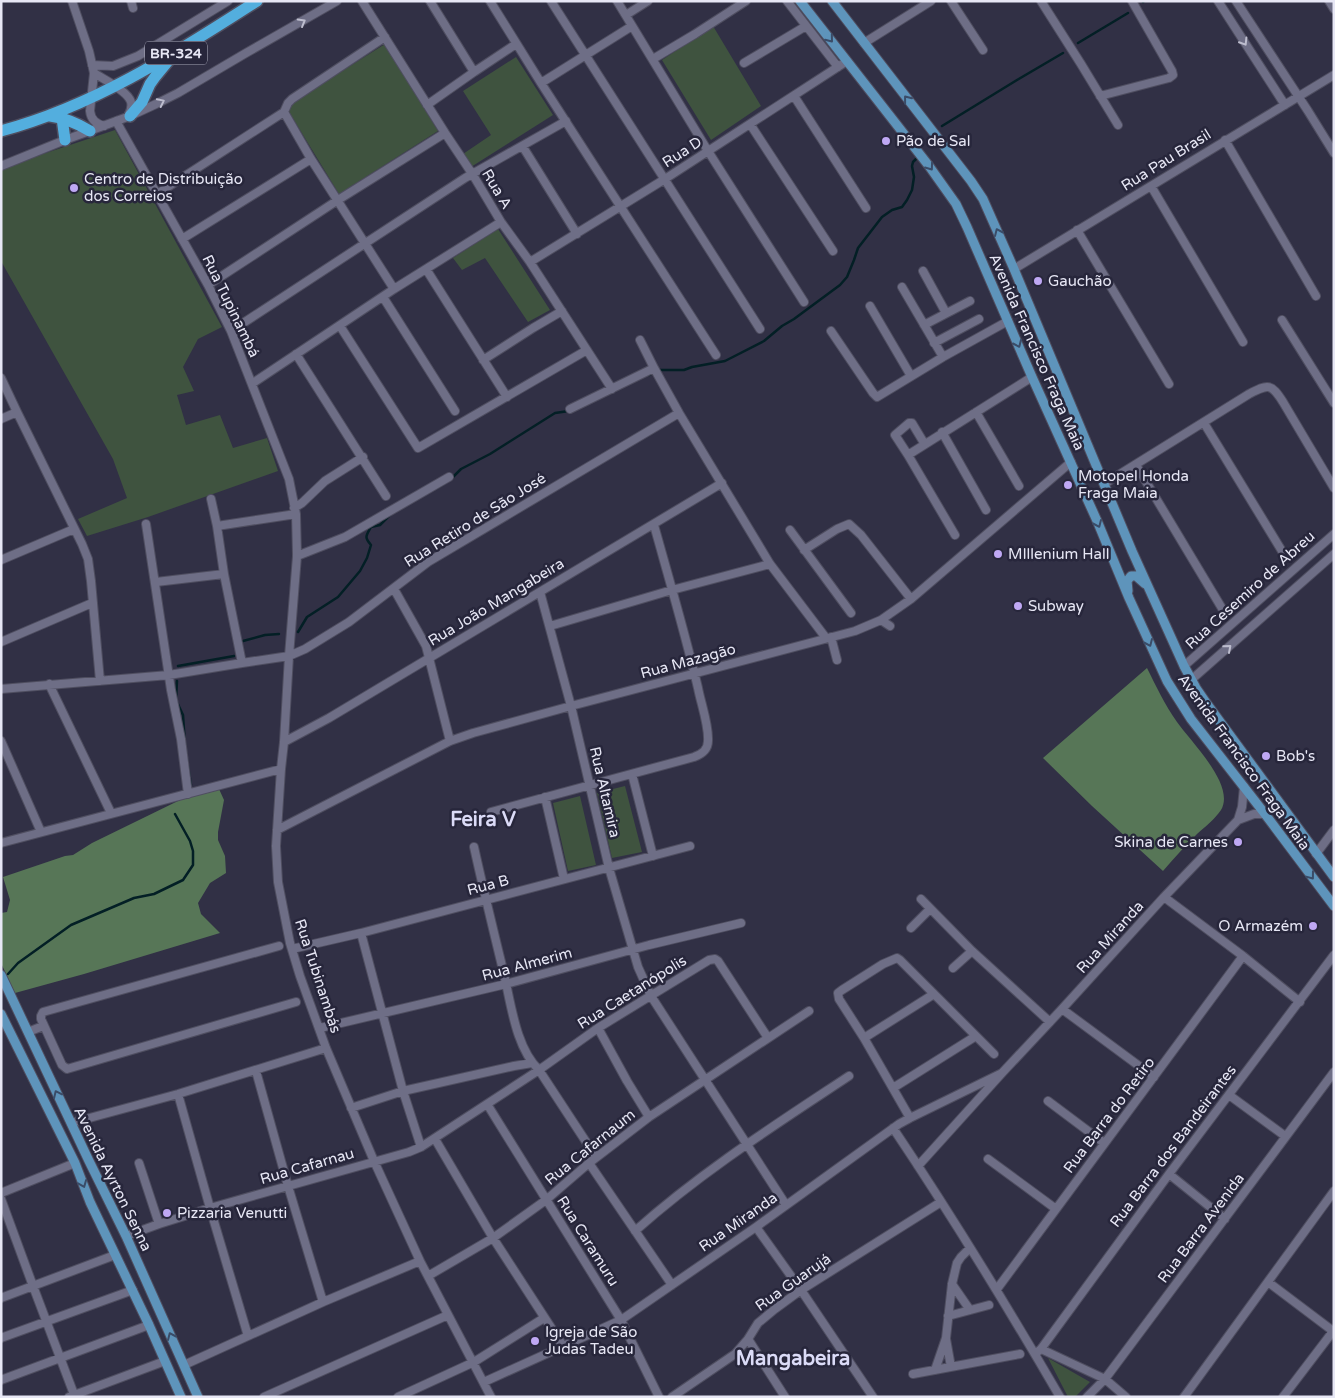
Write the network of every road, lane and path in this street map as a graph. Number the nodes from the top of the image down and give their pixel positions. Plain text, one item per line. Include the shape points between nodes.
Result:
1 (72, 1) edge
2 (228, 1) edge
3 (257, 1) edge
4 (337, 1) edge
5 (362, 1) edge
6 (430, 1) edge
7 (490, 1) edge
8 (551, 1) edge
9 (617, 1) edge
10 (648, 1) edge
11 (746, 1) edge
12 (787, 1) edge
13 (800, 1) edge
14 (832, 1) edge
15 (931, 1) edge
16 (951, 1) edge
17 (1041, 1) edge
18 (1132, 1) edge
19 (1218, 1) edge
20 (1236, 1) edge
21 (1329, 1) edge
22 (1334, 9) edge
23 (626, 15) junction
24 (1249, 20) junction
25 (632, 26) junction
26 (806, 26) junction
27 (1235, 28) junction
28 (385, 38) junction
29 (864, 43) junction
30 (516, 44) junction
31 (983, 50) dead end
32 (173, 55) junction
33 (585, 55) junction
34 (652, 59) junction
35 (847, 61) junction
36 (744, 64) dead end
37 (838, 67) junction
38 (93, 69) junction
39 (474, 72) junction
40 (1334, 75) edge
41 (541, 83) junction
42 (116, 87) junction
43 (794, 96) junction
44 (1100, 96) junction
45 (1298, 97) junction
46 (92, 98) junction
47 (427, 105) junction
48 (1284, 105) junction
49 (284, 112) junction
50 (48, 116) junction
51 (129, 117) junction
52 (62, 118) junction
53 (116, 121) junction
54 (566, 121) junction
55 (750, 124) junction
56 (1118, 125) dead end
57 (104, 126) junction
58 (1, 131) edge
59 (90, 131) junction
60 (445, 133) junction
61 (65, 140) junction
62 (1225, 140) junction
63 (523, 147) junction
64 (708, 151) junction
65 (1334, 153) edge
66 (311, 159) junction
67 (1, 166) edge
68 (473, 175) junction
69 (665, 179) junction
70 (1151, 186) junction
71 (157, 194) junction
72 (338, 200) junction
73 (621, 206) junction
74 (866, 208) dead end
75 (501, 222) junction
76 (1077, 230) junction
77 (577, 234) junction
78 (182, 239) junction
79 (366, 244) junction
80 (833, 251) dead end
81 (530, 262) junction
82 (1014, 268) junction
83 (426, 269) junction
84 (923, 271) dead end
85 (208, 285) junction
86 (902, 287) dead end
87 (394, 289) junction
88 (1316, 296) dead end
89 (383, 297) junction
90 (970, 301) dead end
91 (804, 302) dead end
92 (870, 306) dead end
93 (562, 311) junction
94 (946, 313) junction
95 (979, 319) dead end
96 (1282, 320) dead end
97 (1008, 321) junction
98 (924, 325) junction
99 (340, 326) junction
100 (760, 329) dead end
101 (231, 331) junction
102 (831, 331) dead end
103 (640, 340) dead end
104 (1243, 342) dead end
105 (934, 343) junction
106 (587, 350) junction
107 (296, 354) junction
108 (716, 355) dead end
109 (943, 357) junction
110 (483, 360) junction
111 (656, 373) junction
112 (911, 376) junction
113 (1032, 376) junction
114 (1, 378) edge
115 (252, 383) junction
116 (1169, 384) dead end
117 (612, 389) junction
118 (507, 397) junction
119 (1334, 404) edge
120 (570, 409) dead end
121 (455, 411) dead end
122 (16, 412) junction
123 (976, 412) junction
124 (679, 413) junction
125 (1, 419) edge
126 (1204, 423) junction
127 (942, 432) junction
128 (924, 443) junction
129 (908, 455) junction
130 (363, 457) junction
131 (1070, 462) junction
132 (1136, 465) junction
133 (449, 477) dead end
134 (722, 484) junction
135 (1104, 484) junction
136 (1020, 486) dead end
137 (1334, 488) edge
138 (386, 496) dead end
139 (211, 499) dead end
140 (986, 510) dead end
141 (295, 511) junction
142 (146, 524) dead end
143 (654, 524) junction
144 (217, 526) junction
145 (74, 529) junction
146 (790, 530) dead end
147 (1334, 534) edge
148 (955, 535) dead end
149 (804, 550) junction
150 (1132, 552) junction
151 (1334, 554) edge
152 (297, 556) junction
153 (1286, 556) dead end
154 (2, 558) edge
155 (770, 564) junction
156 (1117, 567) junction
157 (1294, 569) junction
158 (224, 574) junction
159 (156, 582) junction
160 (1303, 582) junction
161 (394, 589) junction
162 (672, 590) junction
163 (1150, 590) junction
164 (540, 592) junction
165 (1129, 598) junction
166 (911, 599) junction
167 (92, 603) junction
168 (1223, 610) dead end
169 (852, 612) dead end
170 (881, 620) junction
171 (550, 626) junction
172 (890, 626) dead end
173 (829, 638) junction
174 (1, 642) edge
175 (289, 656) junction
176 (429, 658) junction
177 (837, 660) dead end
178 (242, 663) junction
179 (1184, 666) junction
180 (694, 673) junction
181 (169, 675) junction
182 (1191, 680) junction
183 (100, 681) junction
184 (49, 684) junction
185 (1, 689) edge
186 (571, 706) junction
187 (1, 741) edge
188 (450, 741) junction
189 (284, 742) junction
190 (281, 769) junction
191 (632, 774) junction
192 (590, 785) junction
193 (1244, 787) junction
194 (188, 794) junction
195 (545, 797) junction
196 (491, 812) dead end
197 (111, 813) junction
198 (1265, 814) junction
199 (1238, 820) junction
200 (277, 830) junction
201 (1334, 830) edge
202 (41, 832) junction
203 (1, 843) edge
204 (474, 846) dead end
205 (690, 846) dead end
206 (1316, 854) junction
207 (653, 856) junction
208 (609, 868) junction
209 (1334, 877) edge
210 (564, 879) junction
211 (1164, 897) junction
212 (486, 900) junction
213 (921, 900) dead end
214 (1334, 906) edge
215 (930, 909) junction
216 (741, 923) dead end
217 (911, 928) dead end
218 (361, 933) junction
219 (280, 946) dead end
220 (292, 949) junction
221 (632, 950) junction
222 (972, 951) junction
223 (1334, 955) edge
224 (1243, 956) junction
225 (953, 968) dead end
226 (1, 975) edge
227 (506, 984) junction
228 (934, 994) junction
229 (651, 996) junction
230 (296, 1002) dead end
231 (1300, 1002) junction
232 (1062, 1009) junction
233 (809, 1011) dead end
234 (381, 1013) junction
235 (1, 1014) edge
236 (1050, 1022) junction
237 (43, 1026) junction
238 (320, 1028) junction
239 (598, 1028) junction
240 (28, 1032) junction
241 (976, 1036) junction
242 (768, 1038) junction
243 (864, 1038) junction
244 (326, 1048) junction
245 (994, 1054) dead end
246 (532, 1063) junction
247 (539, 1070) junction
248 (256, 1071) junction
249 (1002, 1072) junction
250 (1334, 1072) edge
251 (849, 1076) dead end
252 (1154, 1077) junction
253 (705, 1080) junction
254 (1331, 1082) edge
255 (893, 1088) junction
256 (402, 1091) junction
257 (178, 1094) junction
258 (1229, 1095) junction
259 (1048, 1101) dead end
260 (487, 1104) junction
261 (351, 1108) junction
262 (649, 1117) junction
263 (910, 1118) junction
264 (71, 1123) junction
265 (893, 1128) junction
266 (1286, 1136) junction
267 (435, 1139) junction
268 (1104, 1143) junction
269 (746, 1144) junction
270 (421, 1147) junction
271 (596, 1157) junction
272 (988, 1159) dead end
273 (374, 1161) junction
274 (139, 1163) dead end
275 (589, 1163) junction
276 (75, 1164) junction
277 (918, 1166) junction
278 (1169, 1174) junction
279 (288, 1186) junction
280 (1334, 1191) edge
281 (1, 1193) edge
282 (106, 1196) junction
283 (1, 1199) edge
284 (546, 1200) junction
285 (90, 1202) junction
286 (941, 1202) junction
287 (786, 1205) junction
288 (210, 1208) junction
289 (1056, 1208) junction
290 (1225, 1218) junction
291 (159, 1224) junction
292 (756, 1227) junction
293 (635, 1231) junction
294 (126, 1236) junction
295 (494, 1238) junction
296 (970, 1248) junction
297 (115, 1255) junction
298 (420, 1261) junction
299 (428, 1276) junction
300 (1268, 1282) junction
301 (952, 1284) junction
302 (672, 1285) junction
303 (33, 1286) junction
304 (997, 1289) junction
305 (132, 1290) junction
306 (802, 1290) junction
307 (1, 1298) edge
308 (323, 1302) junction
309 (988, 1305) dead end
310 (970, 1310) junction
311 (448, 1315) junction
312 (948, 1316) junction
313 (544, 1318) junction
314 (620, 1320) junction
315 (46, 1322) junction
316 (149, 1325) junction
317 (1333, 1330) edge
318 (248, 1336) junction
319 (1, 1338) edge
320 (748, 1338) junction
321 (946, 1338) junction
322 (563, 1346) junction
323 (1038, 1352) junction
324 (1020, 1354) dead end
325 (61, 1358) junction
326 (165, 1361) junction
327 (474, 1362) junction
328 (184, 1365) junction
329 (951, 1367) junction
330 (935, 1370) junction
331 (913, 1374) dead end
332 (1, 1380) edge
333 (1105, 1380) junction
334 (484, 1382) junction
335 (73, 1396) edge
336 (181, 1397) edge
337 (198, 1397) edge
338 (264, 1397) edge
339 (398, 1397) edge
340 (492, 1397) edge
341 (658, 1397) edge
342 (672, 1397) edge
343 (785, 1397) edge
344 (873, 1397) edge
345 (1060, 1397) edge
346 (1087, 1397) edge
347 (1126, 1397) edge
348 (1184, 1397) edge
349 (1283, 1397) edge

1 - 38 street
2 - 38 street via 138,56 113,66
3 - 32 highway, BR-324
51 -> 4 street via 178,93
5 - 28 street, Rua A
6 - 39 street
7 - 30 street
8 - 33 street
9 - 23 street
10 - 23 street
11 - 34 street
12 - 26 street
13 -> 35 main road, Avenida Francisco Fraga Maia
14 - 29 main road, Avenida Francisco Fraga Maia
15 - 29 street
16 - 31 street
17 - 44 street
18 - 44 street via 1172,76
19 - 27 street
20 - 24 street
21 - 22 street
23 - 25 street
24 - 27 street
24 - 45 street
25 - 33 street
25 - 34 street
26 - 36 street
26 - 37 street
27 -> 48 street
28 - 47 street, Rua A
28 - 49 street via 292,99
82 -> 29 main road, Avenida Francisco Fraga Maia via 983,199
30 - 39 street
30 - 41 street
32 - 42 highway, BR-324
32 - 51 highway
33 - 41 street
33 - 69 street
34 - 64 street
35 - 37 street, Rua D
35 -> 97 main road, Avenida Francisco Fraga Maia via 956,204
37 - 43 street, Rua D
38 - 42 street
38 - 46 street
39 - 47 street
40 - 45 street, Rua Pau Brasil
41 - 54 street
42 - 46 highway, BR-324
42 - 51 street via 131,101
43 - 55 street, Rua D
43 - 74 street
44 - 56 street
45 - 48 street, Rua Pau Brasil
45 - 65 street
46 - 50 highway, BR-324
46 - 57 street via 91,116
47 - 60 street, Rua A
48 - 62 street, Rua Pau Brasil
49 - 66 street
49 - 71 street
50 - 52 highway
50 - 58 highway, BR-324
51 - 53 street
52 - 59 highway
52 - 61 highway
53 - 57 street
53 - 71 street, Rua Tupinambá
54 - 63 street
54 - 73 street
55 - 64 street, Rua D
55 - 80 street
57 - 59 street
59 - 61 street
60 - 68 street, Rua A
60 - 72 street
61 - 67 street
62 - 70 street, Rua Pau Brasil
62 - 88 street
63 - 68 street
63 - 77 street
64 - 69 street, Rua D
64 - 91 street
66 - 72 street
66 - 78 street
68 - 75 street, Rua A
68 - 79 street
69 - 73 street, Rua D
69 - 100 street
70 - 76 street, Rua Pau Brasil
70 - 104 street
71 - 78 street, Rua Tupinambá
72 - 79 street
72 - 85 street
73 - 77 street, Rua D
73 - 108 street
75 - 81 street, Rua A
75 - 83 street
76 - 82 street, Rua Pau Brasil
76 - 116 street
77 - 81 street, Rua D
78 - 85 street, Rua Tupinambá
79 - 87 street
79 - 101 street
81 - 93 street, Rua A
82 - 135 main road, Avenida Francisco Fraga Maia
83 - 87 street
83 - 110 street
84 - 94 street
85 - 101 street, Rua Tupinambá
86 - 98 street
87 - 89 street
89 - 99 street
89 - 121 street
90 - 94 street
92 - 112 street
93 - 106 street, Rua A
93 - 110 street
94 - 98 street
95 - 105 street
96 - 119 street
97 - 109 street
97 -> 113 main road, Avenida Francisco Fraga Maia
98 - 105 street
99 - 107 street
99 - 118 street via 418,448
101 - 115 street, Rua Tupinambá
102 - 112 street via 875,396
103 - 111 street
105 - 109 street
106 - 117 street, Rua A
106 - 118 street
107 - 115 street
107 - 130 street
109 - 112 street
110 - 118 street
111 - 117 street
111 - 124 street
113 - 123 street
113 - 131 main road, Avenida Francisco Fraga Maia
114 - 122 street
115 - 141 street, Rua Tupinambá via 289,479
117 - 120 street
122 - 125 street
122 - 145 street
123 - 127 street
123 - 136 street
124 - 134 street
124 - 161 street, Rua Retiro de São José via 428,562
126 - 132 street
126 - 137 street via 1249,394 1272,387
126 - 153 street
127 - 128 street
127 - 140 street
128 - 129 street
128 - 129 street via 909,423 895,435
129 - 148 street
130 - 138 street
130 - 141 street via 325,481
131 -> 156 main road, Avenida Francisco Fraga Maia
131 - 166 street, Rua Mazagão
132 - 135 street
132 - 168 street
133 - 152 street via 345,537
134 - 143 street, Rua João Mangabeira
134 - 155 street
135 - 150 main road, Avenida Francisco Fraga Maia
139 - 144 street
141 - 144 street
141 - 152 street, Rua Tubinambás
142 - 159 street
143 - 162 street
143 - 164 street, Rua João Mangabeira
144 - 158 street
145 - 154 street
145 - 167 street via 88,559
146 - 149 street
147 - 157 street, Rua Cesemiro de Abreu
149 - 166 street via 850,524
149 - 169 street
150 - 156 main road via 1131,572 1124,574
150 - 163 main road, Avenida Francisco Fraga Maia
151 - 160 street, Rua Cesemiro de Abreu
152 - 175 street, Rua Tubinambás
155 - 162 street
155 - 173 street
156 - 165 main road, Avenida Francisco Fraga Maia
157 - 160 street
157 - 179 street, Rua Cesemiro de Abreu
158 - 159 street
158 - 178 street
159 - 181 street
182 -> 160 street, Rua Cesemiro de Abreu
161 - 175 street, Rua Retiro de São José via 343,626
161 - 176 street via 423,640
162 - 171 street
162 - 180 street
163 - 165 main road via 1140,578 1131,576 1127,584
163 - 179 main road, Avenida Francisco Fraga Maia
164 - 171 street, Rua Altamira
164 - 176 street, Rua João Mangabeira
165 -> 193 main road, Avenida Francisco Fraga Maia via 1179,702
166 - 170 street, Rua Mazagão
167 - 174 street
167 - 183 street
170 - 172 street
170 - 173 street, Rua Mazagão via 856,634
171 - 186 street, Rua Altamira
173 - 177 street
173 - 180 street, Rua Mazagão
175 - 178 street, Rua Retiro de São José
175 - 189 street, Rua Tubinambás
176 - 188 street
176 - 189 street, Rua João Mangabeira
178 - 181 street, Rua Retiro de São José
179 - 182 main road, Avenida Francisco Fraga Maia
180 - 186 street, Rua Mazagão
180 - 191 street via 708,732 707,748 694,757
181 - 183 street, Rua Retiro de São José
181 - 194 street
182 - 206 main road, Avenida Francisco Fraga Maia
183 - 184 street, Rua Retiro de São José
184 - 185 street, Rua Retiro de São José
184 - 197 street
186 - 188 street, Rua Mazagão
186 - 192 street, Rua Altamira
187 - 202 street
188 - 200 street, Rua Mazagão
189 - 190 street, Rua Tubinambás
190 - 194 street
190 - 200 street, Rua Tubinambás
191 - 192 street
191 - 207 street
192 - 195 street
192 - 208 street, Rua Altamira
193 - 198 main road, Avenida Francisco Fraga Maia
193 - 199 street
194 - 197 street
195 - 196 street
195 - 210 street
197 - 202 street
198 - 199 street
198 -> 214 main road, Avenida Francisco Fraga Maia
199 - 211 street, Rua Miranda
200 - 220 street, Rua Tubinambás via 278,882
201 - 206 street
202 - 203 street
204 - 212 street
205 - 207 street, Rua B
206 - 209 main road, Avenida Francisco Fraga Maia
207 - 208 street, Rua B
208 - 210 street, Rua B
208 - 221 street, Rua Altamira
210 - 212 street, Rua B
211 - 224 street
211 - 232 street, Rua Miranda
212 - 218 street, Rua B
212 - 227 street
213 - 215 street
215 - 217 street
215 - 222 street
216 - 221 street, Rua Almerim
218 - 220 street, Rua B
218 - 234 street
219 - 237 street via 43,1012
220 - 238 street, Rua Tubinambás
221 - 227 street, Rua Almerim
221 - 229 street, Rua Altamira
222 - 225 street
222 - 236 street
223 - 231 street, Rua Barra dos Bandeirantes
224 - 231 street
224 - 252 street, Rua Barra do Retiro
226 - 240 main road, Avenida Ayrton Senna
227 - 234 street, Rua Almerim
227 - 246 street via 521,1040
228 - 241 street
228 - 243 street
228 - 243 street via 897,958 883,964 838,993
229 - 239 street, Rua Caetanópolis
229 - 242 street, Rua Caetanópolis via 709,960 718,961
229 - 253 street, Rua Altamira
230 - 237 street via 67,1070
231 - 258 street, Rua Barra dos Bandeirantes
232 - 236 street, Rua Miranda
232 - 252 street
233 - 242 street, Rua Cafarnaum
234 - 238 street, Rua Almerim
234 - 256 street
235 - 276 main road, Avenida Ayrton Senna
236 - 249 street, Rua Miranda
237 - 240 street
238 - 244 street, Rua Tubinambás
239 - 247 street, Rua Caetanópolis
239 - 262 street
264 -> 240 main road, Avenida Ayrton Senna
241 - 245 street
241 - 255 street
242 - 253 street, Rua Cafarnaum
243 - 255 street
244 - 248 street
244 - 261 street, Rua Tubinambás
246 - 247 street
246 - 256 street
247 - 260 street, Rua Caetanópolis
247 - 271 street
248 - 257 street
248 - 279 street
249 - 263 street, Rua Miranda
249 - 277 street, Rua Miranda
250 - 254 street, Rua Barra Avenida
251 - 269 street
252 - 268 street, Rua Barra do Retiro
253 - 262 street, Rua Cafarnaum
253 - 269 street, Rua Altamira
254 - 266 street, Rua Barra Avenida
255 - 263 street
256 - 261 street
256 - 270 street
257 - 264 street
257 - 288 street
258 - 266 street
258 - 278 street, Rua Barra dos Bandeirantes
259 - 268 street
260 - 267 street, Rua Cafarnau
260 - 284 street, Rua Caramuru
261 - 273 street, Rua Tubinambás
262 - 271 street, Rua Cafarnaum
263 - 265 street, Rua Miranda
264 - 282 main road, Avenida Ayrton Senna
265 - 277 street
265 - 287 street, Rua Miranda
266 - 290 street, Rua Barra Avenida
267 - 270 street, Rua Cafarnau
267 - 295 street
268 - 289 street, Rua Barra do Retiro
269 - 287 street, Rua Altamira
269 - 293 street
270 - 273 street, Rua Cafarnau
271 - 275 street, Rua Cafarnaum
272 - 289 street
273 - 279 street, Rua Cafarnau
273 - 298 street, Rua Tubinambás
274 - 291 street
275 - 284 street, Rua Cafarnaum
275 - 293 street
276 - 281 street
276 -> 285 main road, Avenida Ayrton Senna
277 - 286 street
278 - 290 street
278 - 323 street, Rua Barra dos Bandeirantes
279 - 288 street, Rua Cafarnau
279 - 308 street
280 - 300 street
282 - 285 main road
282 - 294 main road, Avenida Ayrton Senna
283 - 303 street
284 - 295 street, Rua Cafarnaum
284 - 314 street, Rua Caramuru
285 - 297 main road, Avenida Ayrton Senna
286 - 296 street
286 - 306 street, Rua Guarujá
287 - 292 street, Rua Miranda
288 - 291 street, Rua Cafarnau
288 - 318 street
289 - 304 street, Rua Barra do Retiro
290 - 333 street, Rua Barra Avenida
291 - 294 street, Rua Cafarnau
292 - 302 street, Rua Miranda
292 - 306 street
293 - 302 street
328 -> 294 main road, Avenida Ayrton Senna
295 - 299 street, Rua Cafarnaum
295 - 313 street
296 - 301 street via 957,1263
296 - 304 street
297 - 303 street
297 - 305 main road, Avenida Ayrton Senna
298 - 299 street, Rua Tubinambás
298 - 308 street
299 - 311 street, Rua Tubinambás
300 - 317 street
300 - 348 street
301 - 310 street
301 - 312 street
302 - 314 street, Rua Miranda
303 - 307 street
303 - 315 street
304 - 323 street
305 - 315 street
305 - 316 main road, Avenida Ayrton Senna
306 - 320 street, Rua Guarujá via 758,1323
306 - 344 street
308 - 318 street
309 - 310 street
310 - 312 street
311 - 327 street, Rua Tubinambás
311 - 338 street
312 - 321 street
313 - 322 street
313 - 327 street
314 - 322 street, Rua Miranda
314 - 341 street, Rua Caramuru
315 - 319 street
315 - 325 street
316 - 325 street
316 - 326 main road, Avenida Ayrton Senna
317 - 349 street
318 - 328 street
320 - 342 street, Rua Guarujá via 735,1354
320 - 343 street
321 - 329 street
321 - 330 street
322 - 334 street, Rua Miranda
323 - 333 street
323 - 345 street
324 - 329 street
325 - 332 street
325 - 335 street
326 - 335 street
326 - 336 main road, Avenida Ayrton Senna
327 - 334 street, Rua Tubinambás
327 - 339 street
328 - 337 main road, Avenida Ayrton Senna
329 - 330 street
330 - 331 street
333 - 346 street, Rua Barra Avenida
333 - 347 street
334 - 340 street, Rua Tubinambás

